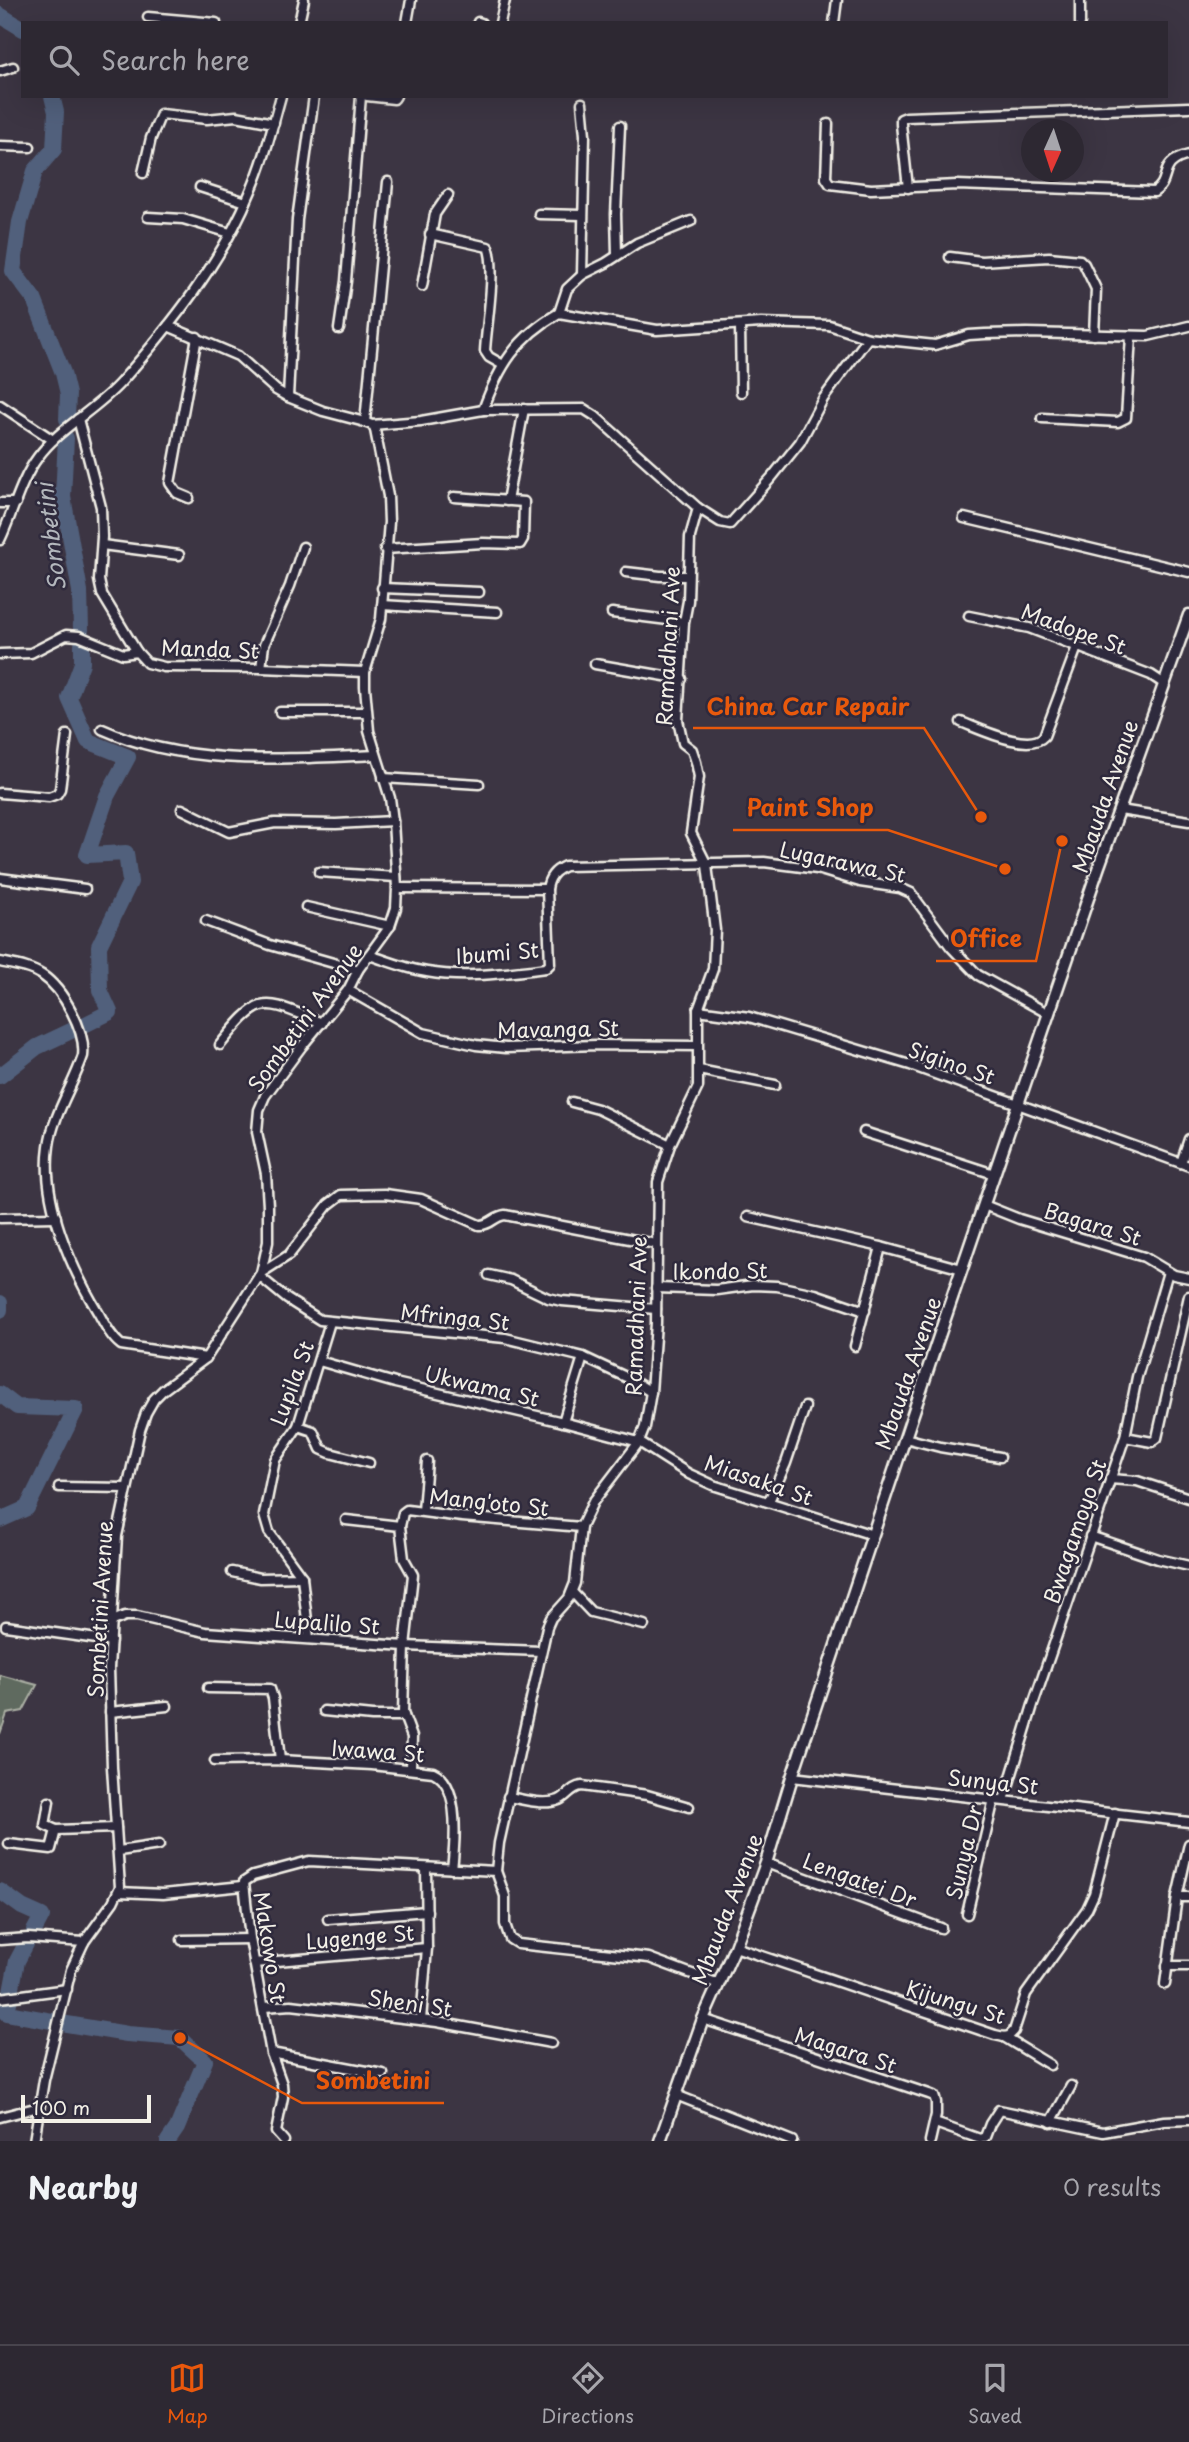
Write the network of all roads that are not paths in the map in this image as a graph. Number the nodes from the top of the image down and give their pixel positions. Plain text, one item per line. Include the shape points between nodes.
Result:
1 (304, 0) edge
2 (411, 0) edge
3 (505, 0) edge
4 (837, 0) edge
5 (1080, 0) edge
6 (148, 17) dead end
7 (193, 21) edge
8 (299, 21) edge
9 (407, 21) edge
10 (500, 21) edge
11 (834, 21) edge
12 (1080, 21) edge
13 (13, 67) dead end
14 (0, 71) edge
15 (280, 98) edge
16 (314, 98) edge
17 (361, 98) edge
18 (582, 103) dead end
19 (1189, 107) edge
20 (274, 124) junction
21 (828, 124) dead end
22 (620, 126) dead end
23 (0, 146) edge
24 (30, 147) dead end
25 (1189, 155) edge
26 (143, 173) dead end
27 (388, 182) dead end
28 (201, 187) dead end
29 (908, 188) junction
30 (449, 195) dead end
31 (246, 202) junction
32 (539, 214) dead end
33 (582, 215) junction
34 (148, 217) dead end
35 (691, 222) dead end
36 (230, 233) junction
37 (430, 234) junction
38 (617, 254) junction
39 (950, 257) dead end
40 (582, 275) junction
41 (422, 286) dead end
42 (559, 313) junction
43 (740, 325) junction
44 (168, 326) junction
45 (1189, 326) edge
46 (339, 329) dead end
47 (1094, 335) junction
48 (197, 337) junction
49 (1131, 337) junction
50 (868, 338) junction
51 (503, 365) junction
52 (741, 392) dead end
53 (288, 397) junction
54 (0, 405) edge
55 (524, 409) junction
56 (483, 410) junction
57 (78, 418) junction
58 (1042, 418) dead end
59 (369, 424) junction
60 (53, 440) junction
61 (454, 497) dead end
62 (189, 498) dead end
63 (507, 501) junction
64 (0, 503) edge
65 (16, 503) junction
66 (698, 508) junction
67 (964, 518) dead end
68 (0, 540) edge
69 (102, 545) junction
70 (303, 547) dead end
71 (385, 549) junction
72 (179, 555) dead end
73 (626, 572) dead end
74 (1189, 572) edge
75 (688, 576) junction
76 (382, 588) junction
77 (479, 592) dead end
78 (382, 605) junction
79 (497, 612) dead end
80 (612, 613) dead end
81 (1189, 615) edge
82 (969, 616) dead end
83 (684, 622) junction
84 (1077, 647) junction
85 (137, 652) junction
86 (0, 654) edge
87 (595, 664) dead end
88 (261, 668) junction
89 (365, 672) junction
90 (682, 679) junction
91 (1163, 683) junction
92 (280, 712) dead end
93 (366, 712) junction
94 (961, 722) dead end
95 (102, 729) dead end
96 (67, 735) dead end
97 (375, 755) junction
98 (383, 778) junction
99 (479, 784) dead end
100 (0, 793) edge
101 (182, 809) dead end
102 (1120, 810) junction
103 (393, 821) junction
104 (1189, 821) edge
105 (707, 865) junction
106 (319, 872) dead end
107 (396, 877) junction
108 (0, 878) edge
109 (397, 888) junction
110 (85, 889) dead end
111 (547, 889) junction
112 (306, 907) dead end
113 (205, 921) dead end
114 (390, 926) junction
115 (369, 954) junction
116 (0, 962) edge
117 (358, 970) junction
118 (348, 990) junction
119 (698, 1010) junction
120 (1049, 1014) junction
121 (322, 1023) junction
122 (220, 1045) dead end
123 (697, 1046) junction
124 (699, 1070) junction
125 (775, 1085) dead end
126 (572, 1102) dead end
127 (1020, 1103) junction
128 (864, 1132) dead end
129 (1189, 1139) edge
130 (670, 1145) junction
131 (1185, 1164) edge
132 (995, 1174) junction
133 (984, 1205) junction
134 (56, 1217) junction
135 (748, 1217) dead end
136 (0, 1218) edge
137 (656, 1244) junction
138 (881, 1247) junction
139 (962, 1269) junction
140 (1168, 1272) junction
141 (260, 1274) junction
142 (489, 1275) dead end
143 (1189, 1278) edge
144 (656, 1288) junction
145 (1189, 1296) edge
146 (656, 1309) junction
147 (865, 1311) junction
148 (330, 1322) junction
149 (855, 1346) dead end
150 (583, 1357) junction
151 (206, 1358) junction
152 (319, 1361) junction
153 (651, 1392) junction
154 (805, 1407) dead end
155 (563, 1422) junction
156 (298, 1426) junction
157 (1125, 1437) junction
158 (905, 1438) junction
159 (639, 1442) junction
160 (1000, 1457) dead end
161 (427, 1461) dead end
162 (369, 1463) dead end
163 (1110, 1479) junction
164 (59, 1487) dead end
165 (127, 1488) junction
166 (1189, 1498) edge
167 (769, 1501) junction
168 (423, 1511) junction
169 (346, 1520) dead end
170 (400, 1526) junction
171 (581, 1527) junction
172 (873, 1535) junction
173 (1090, 1536) junction
174 (1189, 1566) edge
175 (232, 1572) dead end
176 (302, 1577) junction
177 (572, 1592) junction
178 (113, 1621) junction
179 (644, 1625) dead end
180 (6, 1626) dead end
181 (309, 1638) junction
182 (111, 1641) junction
183 (405, 1646) junction
184 (541, 1651) junction
185 (208, 1688) dead end
186 (167, 1706) dead end
187 (324, 1711) dead end
188 (110, 1712) junction
189 (404, 1716) junction
190 (280, 1760) junction
191 (215, 1761) dead end
192 (411, 1767) junction
193 (792, 1777) junction
194 (508, 1797) junction
195 (994, 1799) junction
196 (1004, 1800) junction
197 (49, 1802) dead end
198 (689, 1807) dead end
199 (1115, 1813) junction
200 (1189, 1822) edge
201 (116, 1828) junction
202 (56, 1829) junction
203 (9, 1844) dead end
204 (1189, 1844) edge
205 (159, 1845) dead end
206 (119, 1851) junction
207 (766, 1863) junction
208 (426, 1868) junction
209 (452, 1869) junction
210 (496, 1871) junction
211 (243, 1886) junction
212 (119, 1892) junction
213 (1177, 1897) junction
214 (1189, 1898) edge
215 (427, 1911) junction
216 (967, 1914) dead end
217 (328, 1919) dead end
218 (941, 1928) dead end
219 (0, 1940) edge
220 (182, 1940) dead end
221 (250, 1940) junction
222 (84, 1942) junction
223 (735, 1947) junction
224 (427, 1948) junction
225 (254, 1963) junction
226 (1167, 1966) junction
227 (1189, 1966) edge
228 (719, 1984) junction
229 (1165, 1984) dead end
230 (67, 1989) junction
231 (0, 1998) edge
232 (264, 2007) junction
233 (703, 2019) junction
234 (421, 2020) junction
235 (1004, 2038) junction
236 (551, 2043) dead end
237 (271, 2053) junction
238 (1050, 2065) dead end
239 (383, 2074) dead end
240 (1071, 2086) dead end
241 (676, 2095) junction
242 (40, 2107) junction
243 (0, 2118) edge
244 (1189, 2120) edge
245 (1051, 2122) junction
246 (935, 2123) junction
247 (34, 2141) edge
248 (284, 2141) edge
249 (660, 2141) edge
250 (792, 2141) edge
251 (929, 2141) edge

1 - 8 street
2 - 9 street
3 - 10 street
4 - 11 street
5 - 12 street
6 - 7 street
13 - 14 street
15 - 20 street
16 - 53 street via 297,220
17 - 46 street
18 - 33 street
19 - 29 street via 906,117 901,124
20 - 26 street via 236,116 207,119 161,114
20 - 31 street
21 - 29 street via 826,178 830,184 854,189
22 - 38 street
23 - 24 street
25 - 29 street via 1168,166 1154,192 957,185
27 - 59 street
28 - 31 street
30 - 37 street via 435,211
31 - 36 street
32 - 33 street
33 - 40 street
34 - 36 street via 183,219
35 - 38 street
36 - 44 street
37 - 41 street
37 - 51 street via 488,247 491,252 485,352
38 - 40 street
39 - 47 street via 1080,260 1096,289
40 - 42 street via 567,289
42 - 43 street via 657,330
42 - 51 street via 517,344
43 - 50 street via 830,324
43 - 52 street
44 - 48 street
44 - 57 street via 120,383
45 - 49 street
47 - 49 street
47 - 50 street via 969,335 935,345
48 - 53 street via 238,356
48 - 62 street via 170,475 172,489
49 - 58 street via 1126,418 1118,422
50 - 66 street via 823,400 800,442 734,520 726,524
51 - 56 street
53 - 59 street
54 - 60 street
55 - 56 street
55 - 63 street
55 - 66 street via 589,412
56 - 59 street
57 - 60 street
57 - 69 street, Manda St via 99,491
59 - 71 street, Sombetini Avenue via 376,434 388,496
60 - 65 street via 30,471
61 - 63 street
63 - 71 street via 525,505 523,539 518,546 483,543
64 - 65 street
65 - 68 street
66 - 75 street, Ramadhani Ave via 690,537
67 - 74 street
69 - 72 street
69 - 85 street, Manda St via 102,594
70 - 88 street via 264,645
71 - 76 street, Sombetini Avenue
73 - 75 street
75 - 83 street, Ramadhani Ave
76 - 77 street
76 - 78 street, Sombetini Avenue
78 - 79 street
78 - 89 street, Sombetini Avenue via 380,628
80 - 83 street
81 - 91 street, Mbauda Avenue
82 - 84 street, Madope St via 1018,625
83 - 90 street, Ramadhani Ave
84 - 91 street, Madope St
84 - 94 street via 1040,741 1013,740
85 - 86 street via 123,654 66,635 31,653
85 - 88 street, Manda St via 148,663 164,667
87 - 90 street
88 - 89 street, Manda St
89 - 93 street, Sombetini Avenue
90 - 105 street, Ramadhani Ave via 678,729 694,755 698,778 691,833
91 - 102 street, Mbauda Avenue
92 - 93 street
93 - 97 street, Sombetini Avenue
95 - 97 street via 130,741 218,757
96 - 100 street via 57,794
97 - 98 street, Sombetini Avenue
98 - 99 street
98 - 103 street, Sombetini Avenue
101 - 103 street via 219,829 235,832 275,823
102 - 104 street
102 - 120 street, Mbauda Avenue
103 - 107 street, Sombetini Avenue
105 - 111 street via 565,866 556,870
105 - 119 street, Ramadhani Ave via 715,951
105 - 120 street, Lugarawa St via 793,865 900,888 911,893 978,975
106 - 107 street
107 - 109 street, Sombetini Avenue
108 - 110 street
109 - 111 street
109 - 114 street, Sombetini Avenue
111 - 115 street, Ibumi St via 550,964 546,968 444,974
112 - 114 street
113 - 117 street
114 - 115 street, Sombetini Avenue
115 - 117 street, Sombetini Avenue
116 - 134 street via 22,966 53,985 85,1045 48,1148
117 - 118 street, Sombetini Avenue
118 - 121 street, Sombetini Avenue
118 - 123 street, Mavanga St via 423,1033 475,1045
119 - 123 street, Ramadhani Ave
119 - 127 street, Sigino St via 749,1017
120 - 127 street, Mbauda Avenue
121 - 122 street via 275,1004 263,1004 244,1017
121 - 141 street, Sombetini Avenue via 270,1090 256,1118 268,1206 268,1242
123 - 124 street, Ramadhani Ave
124 - 125 street
124 - 130 street, Ramadhani Ave via 698,1087
126 - 130 street via 598,1109
127 - 131 street, Sigino St
127 - 132 street, Mbauda Avenue
128 - 132 street
129 - 131 street
130 - 137 street, Ramadhani Ave via 657,1194
132 - 133 street, Mbauda Avenue
133 - 139 street, Mbauda Avenue
133 - 140 street, Bagara St via 1144,1256
134 - 136 street
134 - 151 street via 79,1279 115,1340 128,1347
135 - 138 street
137 - 141 street via 505,1215 479,1225 421,1199 355,1193 336,1197 289,1255
137 - 144 street, Ramadhani Ave
138 - 139 street
138 - 147 street
139 - 158 street, Mbauda Avenue
140 - 143 street, Bagara St
140 - 157 street, Bwagamoyo St via 1136,1377
141 - 148 street, Mfringa St via 313,1316
141 - 151 street, Sombetini Avenue
142 - 146 street via 562,1301
144 - 146 street, Ramadhani Ave
144 - 147 street, Ikondo St via 709,1291 777,1286
145 - 157 street via 1157,1438 1152,1442
146 - 153 street, Ramadhani Ave
147 - 149 street
148 - 150 street, Mfringa St via 487,1335
148 - 152 street, Lupila St
150 - 153 street, Mfringa St
150 - 155 street
151 - 165 street, Sombetini Avenue via 154,1399 140,1430
152 - 155 street, Ukwama St
152 - 156 street, Lupila St
153 - 159 street, Ramadhani Ave
154 - 167 street
155 - 159 street, Ukwama St
156 - 162 street via 313,1432 319,1446 330,1453
156 - 176 street, Lupila St via 275,1460 264,1520
157 - 163 street, Bwagamoyo St
158 - 160 street
158 - 172 street, Mbauda Avenue
159 - 167 street, Miasaka St via 713,1485
159 - 171 street, Ramadhani Ave via 593,1502
161 - 168 street
163 - 166 street via 1137,1481
163 - 173 street, Bwagamoyo St
164 - 165 street
165 - 178 street, Sombetini Avenue via 117,1536
167 - 172 street, Miasaka St
168 - 170 street, Mang'oto St via 405,1511
168 - 171 street, Mang'oto St
169 - 170 street
170 - 183 street via 404,1559 414,1575
171 - 177 street, Ramadhani Ave
172 - 193 street, Mbauda Avenue
173 - 174 street
173 - 196 street, Bwagamoyo St
175 - 176 street via 260,1578
176 - 181 street
177 - 179 street via 591,1612
177 - 184 street via 548,1622
178 - 181 street, Lupalilo St via 137,1616 205,1632
178 - 182 street, Sombetini Avenue
180 - 182 street
181 - 183 street, Lupalilo St
182 - 188 street, Sombetini Avenue
183 - 184 street, Lupalilo St
183 - 189 street
184 - 194 street
185 - 190 street via 270,1689
186 - 188 street
187 - 189 street
188 - 201 street, Sombetini Avenue
189 - 192 street via 412,1737
190 - 191 street, Iwawa St
190 - 192 street, Iwawa St
192 - 209 street, Iwawa St via 442,1776 446,1783 455,1819
193 - 195 street, Sunya St
193 - 207 street, Mbauda Avenue
194 - 198 street via 557,1800 582,1786
194 - 210 street
195 - 196 street, Sunya St
195 - 216 street, Sunya Dr
196 - 199 street, Sunya St
197 - 202 street via 45,1825
199 - 200 street, Sunya St
199 - 235 street, Kijungu St via 1087,1909 1033,1982 1014,2031
201 - 202 street
201 - 206 street, Sombetini Avenue
202 - 203 street via 51,1849
204 - 213 street
205 - 206 street
206 - 212 street, Sombetini Avenue
207 - 218 street, Lengatei Dr
207 - 223 street, Mbauda Avenue
208 - 209 street, Makowo St
208 - 211 street, Makowo St via 309,1861 246,1879
208 - 215 street
209 - 210 street, Makowo St
210 - 228 street via 505,1896 506,1932 518,1944 649,1958
211 - 212 street via 163,1894
211 - 221 street, Makowo St
212 - 222 street
213 - 214 street
213 - 226 street
215 - 217 street
215 - 224 street
219 - 222 street
220 - 221 street
221 - 225 street, Makowo St
222 - 230 street
223 - 228 street, Mbauda Avenue
223 - 235 street, Kijungu St
224 - 225 street, Lugenge St
224 - 234 street
225 - 232 street, Makowo St
226 - 227 street
226 - 229 street
228 - 233 street, Mbauda Avenue
230 - 231 street
230 - 242 street
232 - 234 street, Sheni St
232 - 237 street, Makowo St
233 - 241 street, Mbauda Avenue
233 - 246 street, Magara St via 929,2094 936,2102
234 - 236 street, Sheni St
235 - 238 street
237 - 239 street
237 - 248 street, Makowo St via 283,2091 276,2132
240 - 245 street
241 - 249 street, Mbauda Avenue
241 - 250 street
242 - 243 street
242 - 247 street
244 - 245 street via 1103,2132
245 - 246 street via 999,2110 981,2139
246 - 251 street

